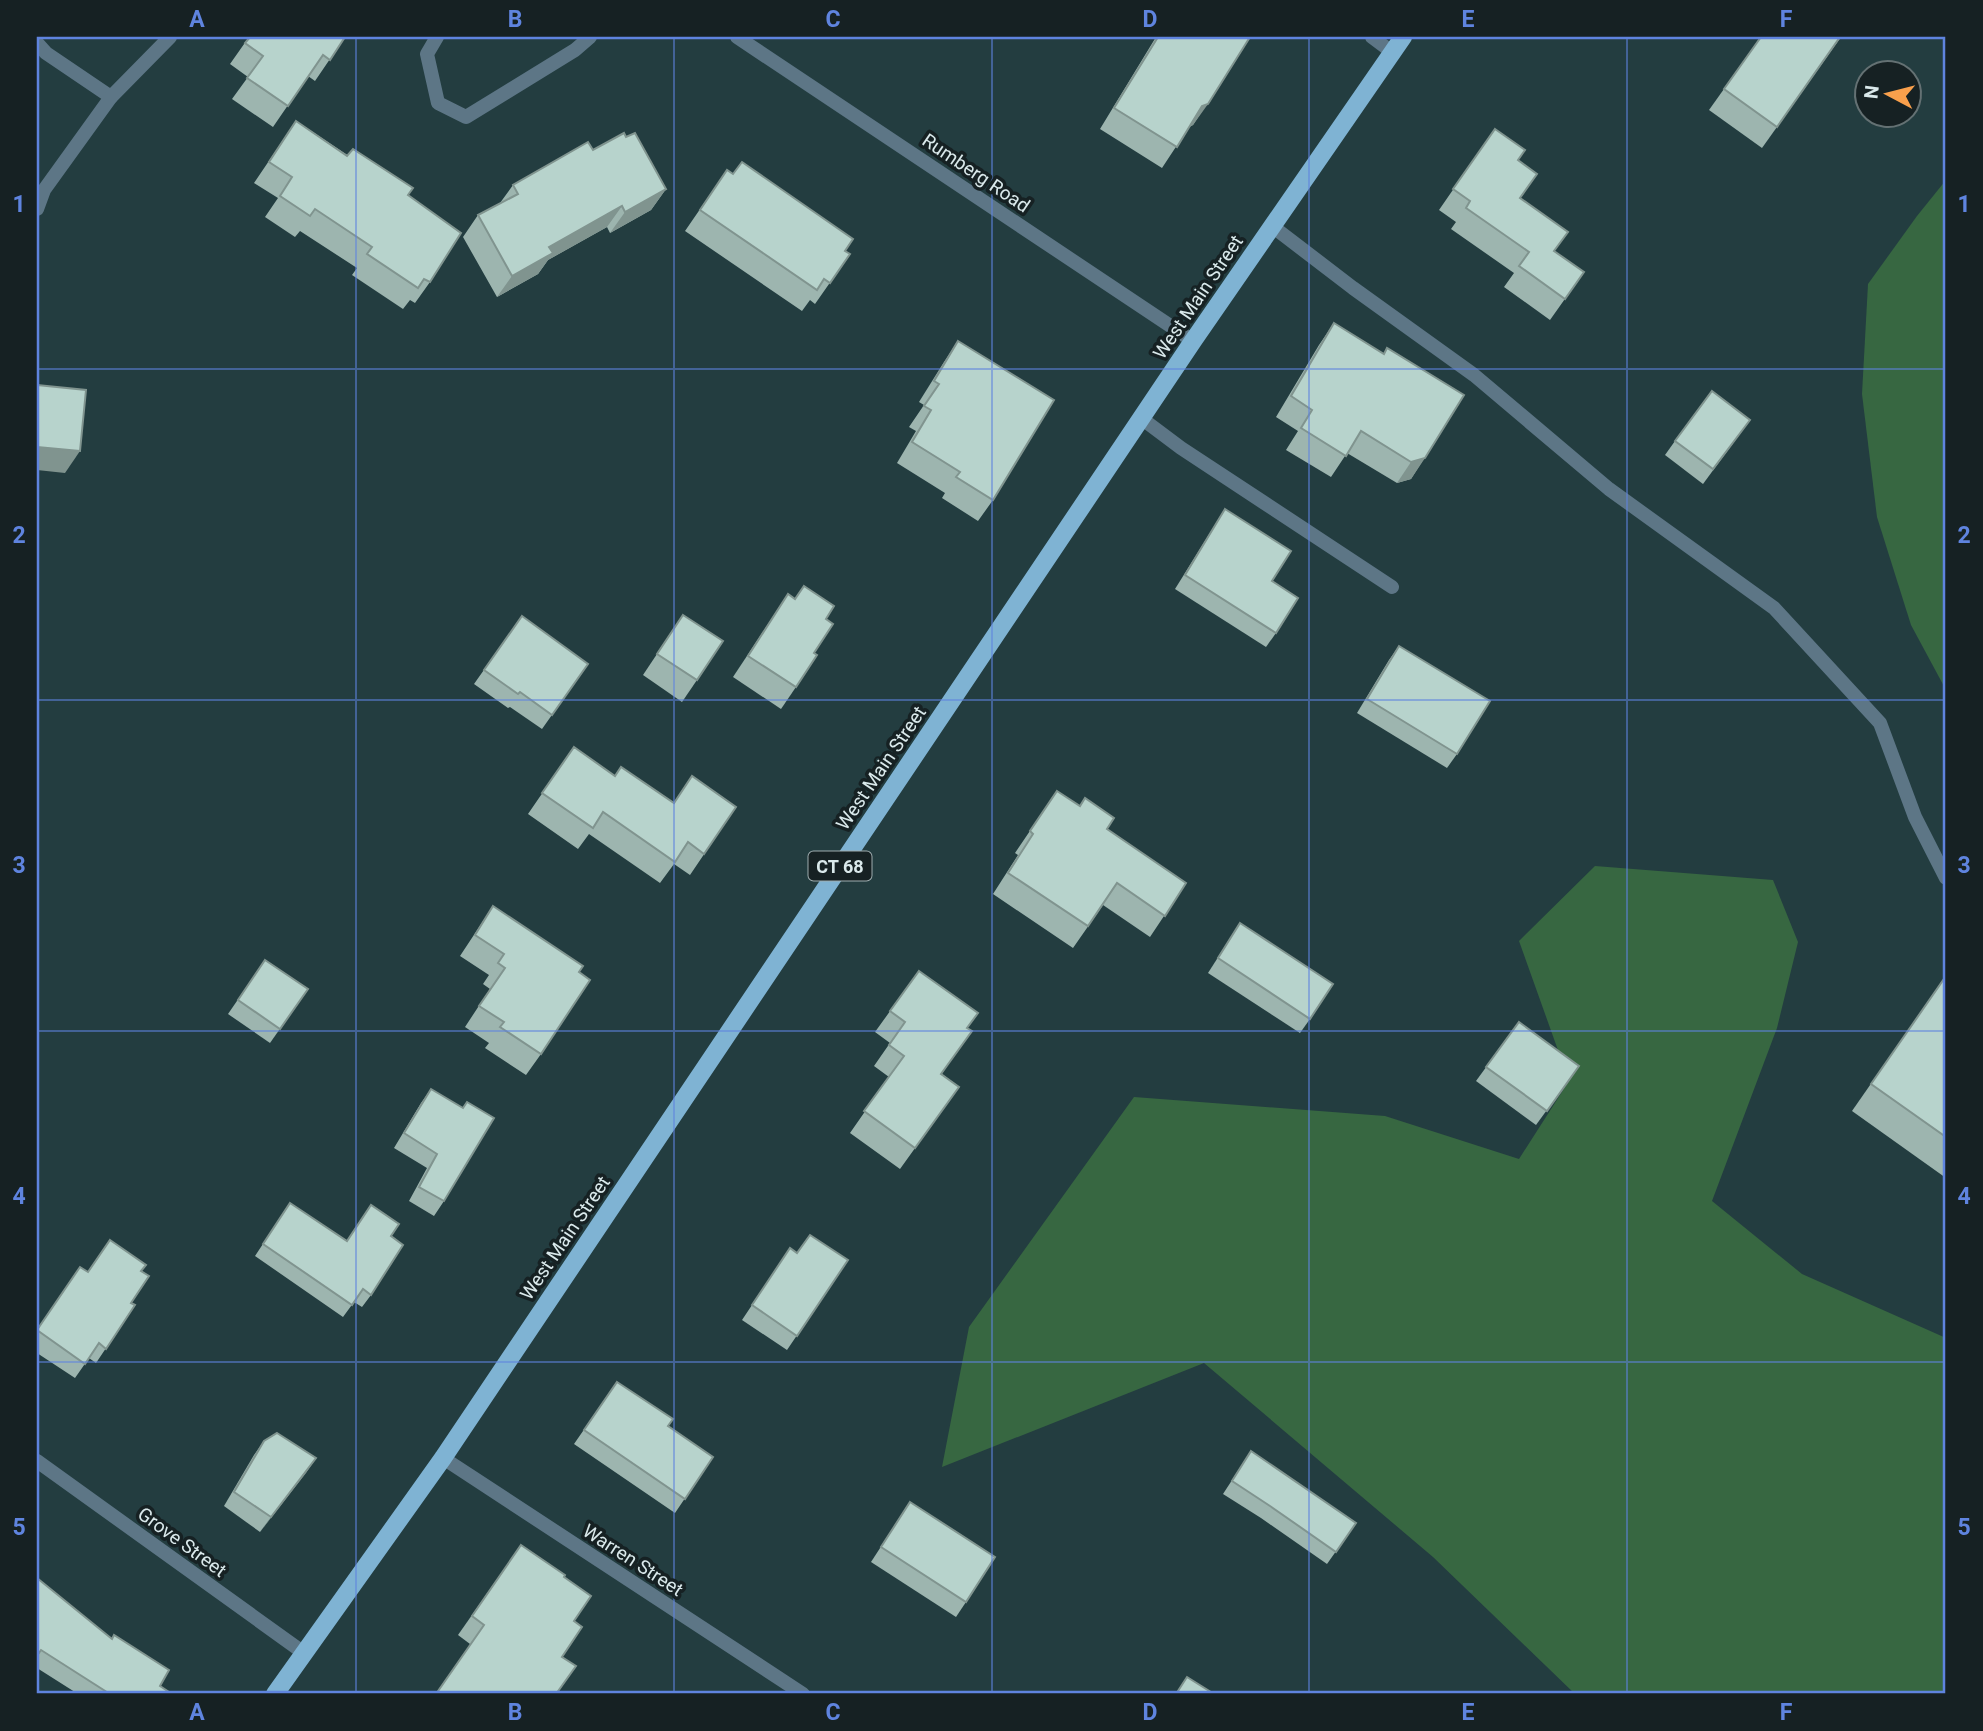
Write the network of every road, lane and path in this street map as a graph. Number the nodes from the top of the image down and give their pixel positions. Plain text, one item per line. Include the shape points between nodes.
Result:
1 (170, 37) edge
2 (437, 37) edge
3 (590, 37) edge
4 (737, 37) edge
5 (1372, 37) edge
6 (1403, 37) edge
7 (37, 43) edge
8 (1392, 52) junction
9 (111, 97) junction
10 (37, 209) edge
11 (1272, 226) junction
12 (1193, 341) junction
13 (1141, 418) junction
14 (1392, 587) dead end
15 (1946, 878) edge
16 (443, 1458) junction
17 (37, 1461) edge
18 (304, 1653) junction
19 (275, 1694) edge
20 (803, 1694) edge

1 - 9 street
2 - 3 street via 427,54 438,103 466,117
4 - 12 street, Rumberg Road
5 - 8 street
6 - 8 main road, West Main Street / CT 68
7 - 9 street
8 - 11 main road, West Main Street / CT 68
9 - 10 street via 44,190
11 - 12 main road, West Main Street / CT 68
11 - 15 street via 1474,375 1609,489 1774,608 1880,723 1915,817
12 - 13 main road, West Main Street / CT 68
13 - 14 street
13 - 16 main road, West Main Street / CT 68
16 - 18 main road, West Main Street / CT 68
16 - 20 street, Warren Street
17 - 18 street, Grove Street
18 - 19 main road, West Main Street / CT 68

